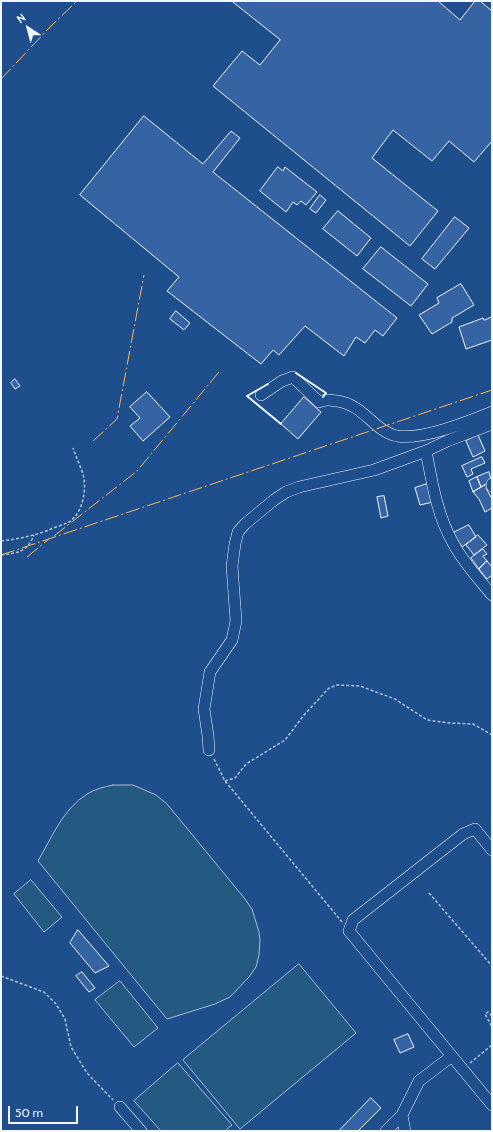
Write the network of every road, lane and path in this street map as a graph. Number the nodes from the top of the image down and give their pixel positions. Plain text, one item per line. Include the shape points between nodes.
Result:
1 (261, 396) dead end
2 (492, 412) edge
3 (492, 424) edge
4 (73, 448) dead end
5 (426, 451) junction
6 (34, 535) junction
7 (1, 541) edge
8 (1, 554) edge
9 (492, 595) edge
10 (492, 735) edge
11 (209, 750) joint
12 (225, 781) junction
13 (492, 850) edge
14 (429, 893) dead end
15 (349, 931) junction
16 (492, 966) edge
17 (1, 976) edge
18 (492, 1016) edge
19 (492, 1026) edge
20 (492, 1045) edge
21 (452, 1056) junction
22 (462, 1069) junction
23 (492, 1105) edge
24 (120, 1107) joint
25 (402, 1115) junction
26 (141, 1131) edge
27 (386, 1131) edge
28 (405, 1131) edge

1 - 2 street via 282,381 293,377 319,402 326,399 346,402 356,407 384,431 405,437 451,428
3 - 5 street
4 - 6 path via 83,476 84,494 81,509 70,521
5 - 9 street via 438,507 452,542
5 - 11 street via 374,470 286,492 238,532 232,566 236,621 232,640 210,672 204,709
6 - 7 path
6 - 8 path via 24,550 14,554
10 - 12 path via 474,724 427,720 395,699 360,686 337,685 329,688 285,740 246,764 235,778
11 - 12 path
12 - 15 path
13 - 15 street via 475,829 463,834 353,920
14 - 16 path
15 - 21 street
17 - 24 path via 44,992 56,1004 65,1019 71,1047 87,1073
18 - 19 path via 488,1012 485,1014
20 - 22 path
21 - 22 street
21 - 25 street via 419,1081
22 - 23 street
24 - 26 street
25 - 27 street
25 - 28 street

